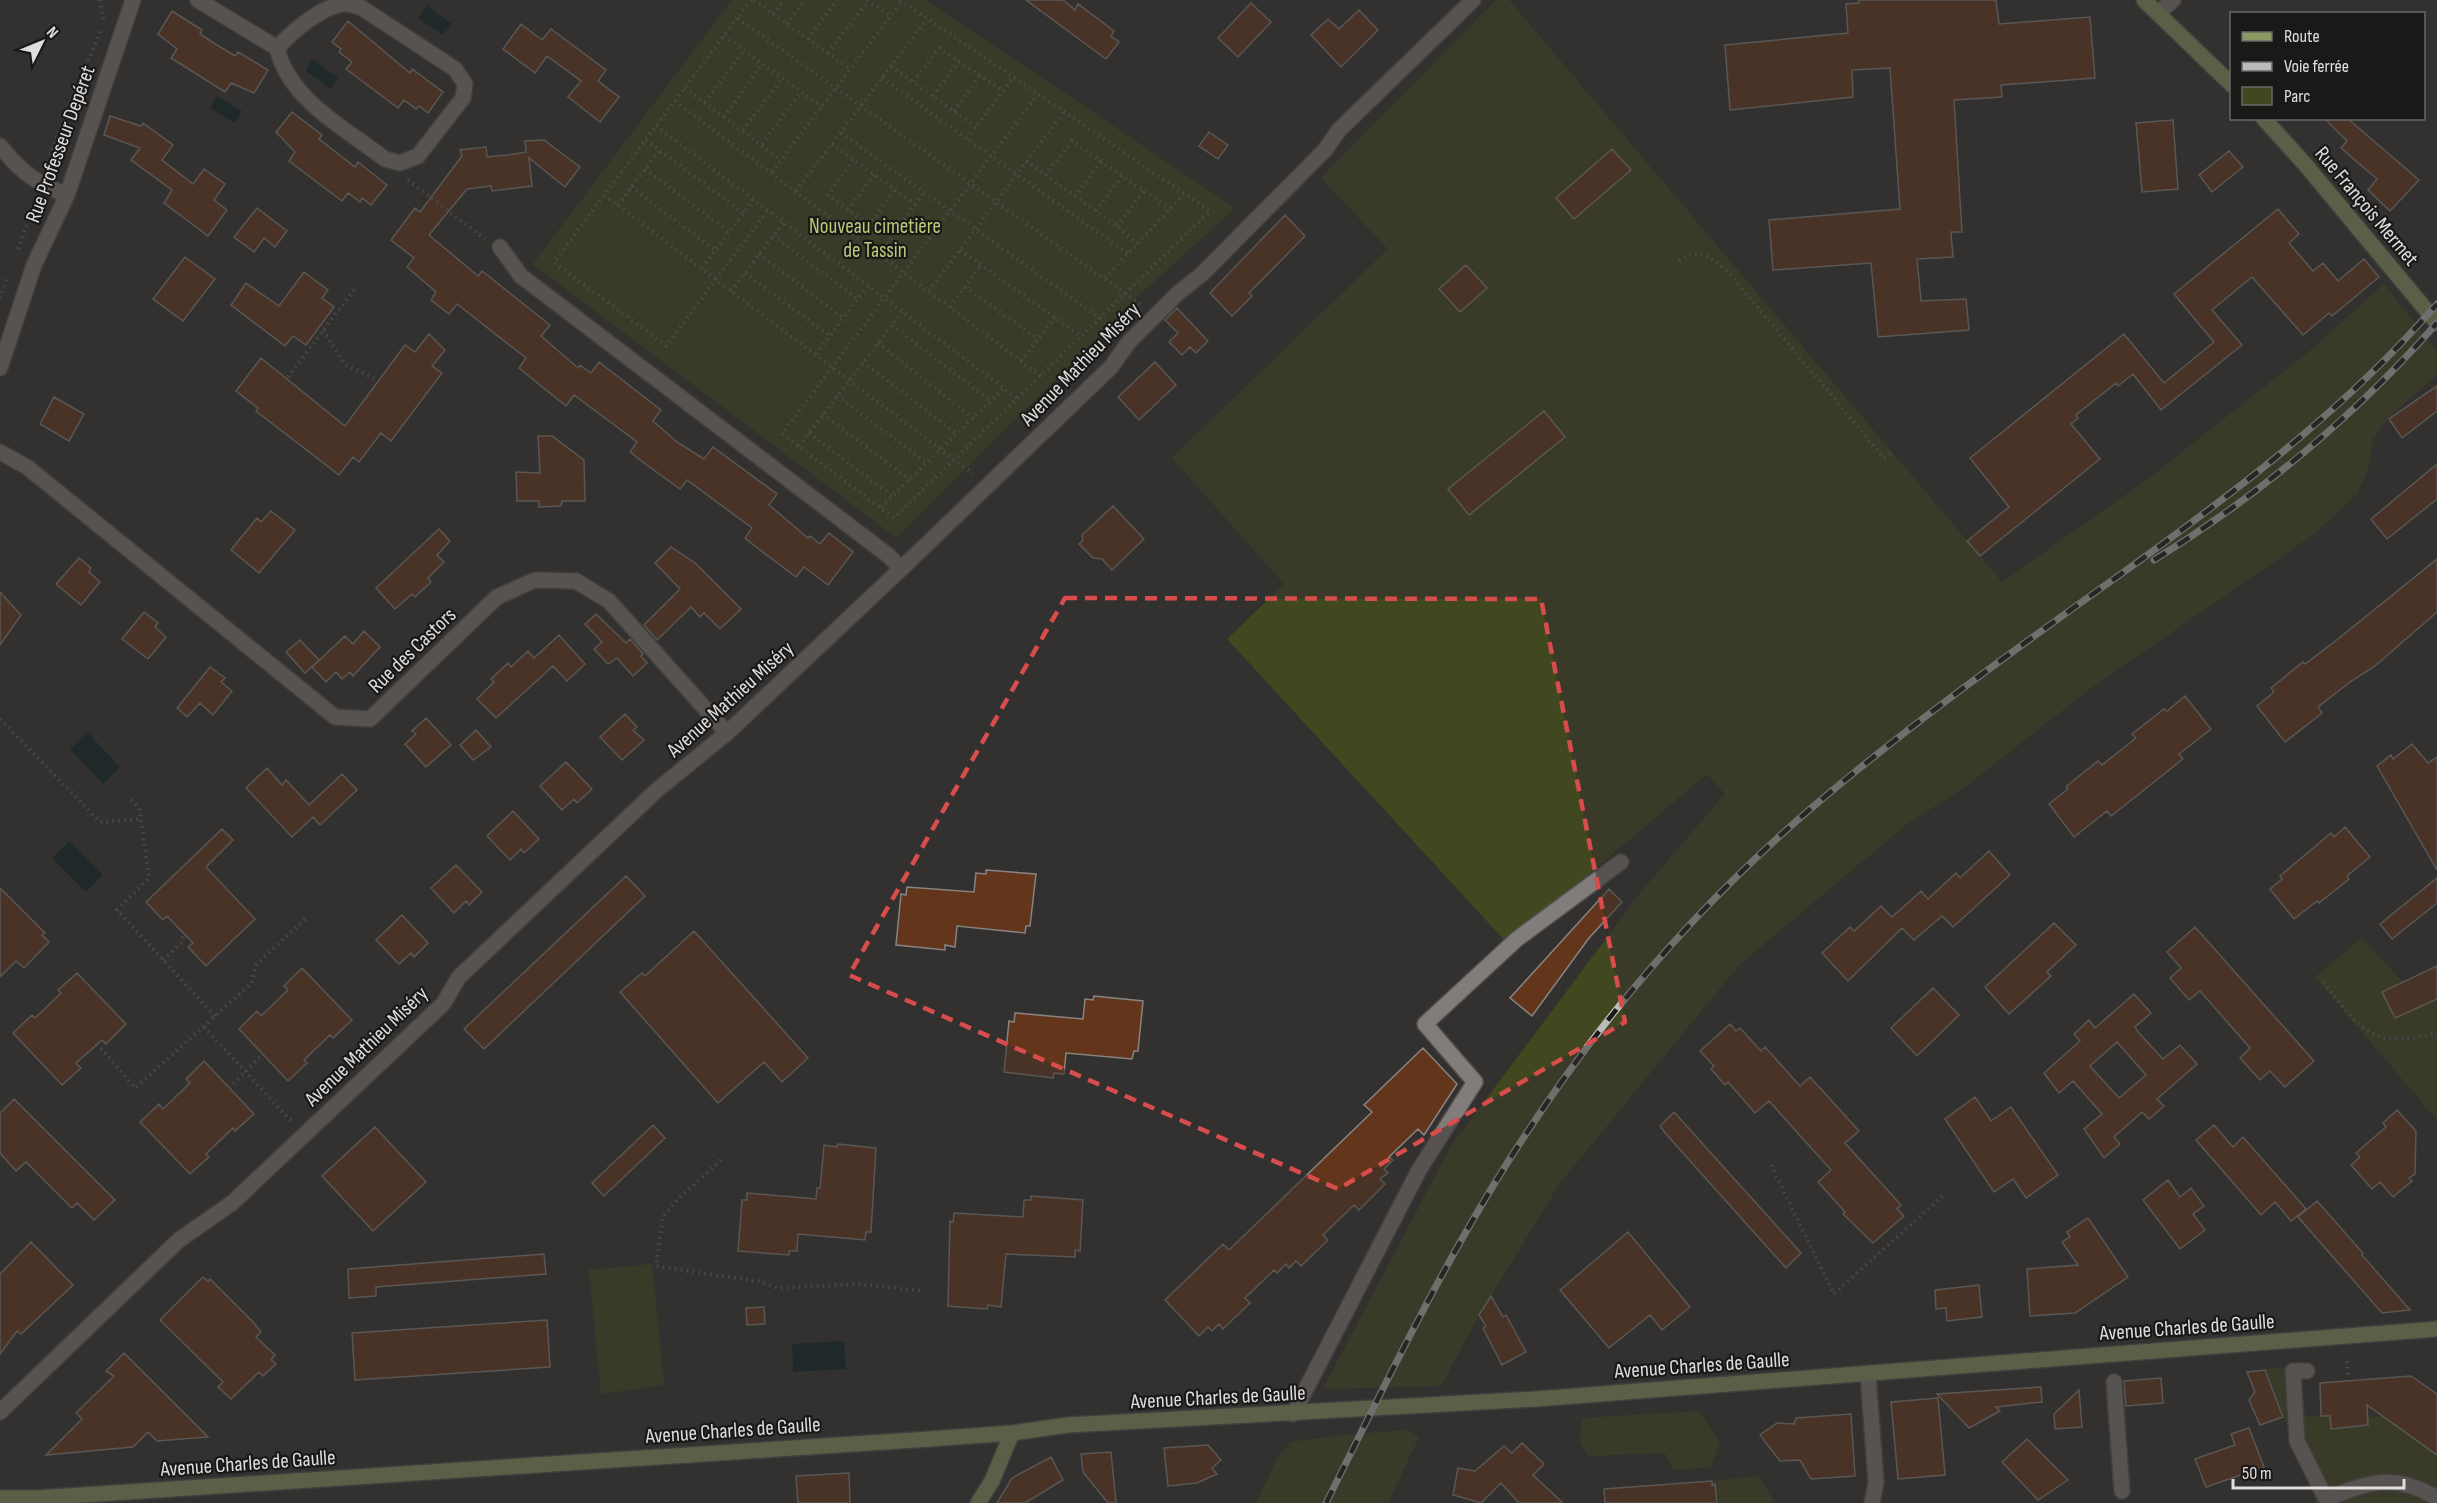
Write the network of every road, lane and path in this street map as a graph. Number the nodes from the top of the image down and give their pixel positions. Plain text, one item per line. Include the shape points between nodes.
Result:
1 (100, 0) edge
2 (133, 0) edge
3 (198, 0) edge
4 (753, 0) edge
5 (784, 0) edge
6 (805, 0) edge
7 (837, 0) edge
8 (868, 0) edge
9 (1473, 0) edge
10 (2144, 0) edge
11 (2173, 0) edge
12 (901, 1) edge
13 (2158, 13) junction
14 (773, 14) junction
15 (891, 16) junction
16 (737, 18) junction
17 (927, 19) junction
18 (787, 24) junction
19 (724, 36) junction
20 (808, 39) junction
21 (277, 48) junction
22 (744, 51) junction
23 (828, 53) junction
24 (959, 61) junction
25 (762, 64) junction
26 (891, 66) junction
27 (850, 69) junction
28 (980, 76) junction
29 (1013, 77) junction
30 (882, 78) junction
31 (782, 79) junction
32 (913, 82) junction
33 (2230, 83) edge
34 (685, 88) junction
35 (836, 88) junction
36 (1003, 91) junction
37 (801, 92) junction
38 (1038, 94) junction
39 (933, 96) junction
40 (675, 101) junction
41 (705, 102) junction
42 (861, 106) junction
43 (822, 107) junction
44 (954, 111) junction
45 (1064, 112) junction
46 (724, 117) junction
47 (2265, 120) edge
48 (656, 126) junction
49 (976, 127) junction
50 (743, 130) junction
51 (841, 133) junction
52 (967, 139) junction
53 (646, 140) junction
54 (761, 144) junction
55 (832, 144) junction
56 (0, 146) edge
57 (660, 150) junction
58 (991, 156) junction
59 (782, 160) junction
60 (854, 160) junction
61 (1101, 161) junction
62 (1026, 162) junction
63 (400, 163) junction
64 (645, 169) junction
65 (771, 173) junction
66 (1016, 174) junction
67 (874, 175) junction
68 (1045, 175) junction
69 (1122, 176) junction
70 (970, 183) junction
71 (42, 185) junction
72 (632, 187) junction
73 (895, 189) junction
74 (796, 191) junction
75 (1144, 191) junction
76 (924, 192) junction
77 (1184, 194) junction
78 (67, 195) junction
79 (604, 195) junction
80 (1075, 196) junction
81 (754, 199) junction
82 (996, 201) junction
83 (915, 204) junction
84 (618, 205) junction
85 (1170, 209) junction
86 (768, 210) junction
87 (848, 210) junction
88 (950, 211) junction
89 (1096, 211) junction
90 (743, 213) junction
91 (784, 222) junction
92 (869, 226) junction
93 (1117, 226) junction
94 (975, 229) junction
95 (729, 232) junction
96 (773, 236) junction
97 (1137, 244) junction
98 (868, 245) junction
99 (500, 247) joint
100 (960, 249) junction
101 (715, 250) junction
102 (759, 254) junction
103 (880, 254) junction
104 (1128, 254) junction
105 (16, 256) dead end
106 (1679, 261) dead end
107 (981, 265) junction
108 (12, 266) dead end
109 (702, 268) junction
110 (904, 272) junction
111 (745, 273) junction
112 (716, 279) junction
113 (1105, 279) junction
114 (357, 286) dead end
115 (868, 286) junction
116 (965, 287) junction
117 (731, 291) junction
118 (929, 291) junction
119 (1127, 294) junction
120 (0, 298) edge
121 (884, 298) junction
122 (858, 299) junction
123 (950, 307) junction
124 (902, 312) junction
125 (1055, 317) junction
126 (843, 318) junction
127 (1101, 319) junction
128 (2437, 323) edge
129 (891, 326) junction
130 (323, 330) junction
131 (830, 336) junction
132 (1082, 337) junction
133 (1038, 339) junction
134 (878, 344) junction
135 (816, 354) junction
136 (1021, 361) junction
137 (863, 362) junction
138 (833, 367) junction
139 (0, 368) edge
140 (288, 377) dead end
141 (1042, 377) junction
142 (374, 378) dead end
143 (850, 379) junction
144 (1004, 388) junction
145 (837, 396) junction
146 (1018, 399) junction
147 (990, 402) junction
148 (823, 414) junction
149 (973, 418) junction
150 (809, 433) junction
151 (957, 434) junction
152 (799, 446) junction
153 (942, 449) junction
154 (0, 452) edge
155 (1890, 453) dead end
156 (956, 459) junction
157 (927, 463) junction
158 (910, 480) junction
159 (987, 487) junction
160 (892, 496) junction
161 (881, 507) junction
162 (901, 568) junction
163 (0, 719) edge
164 (728, 733) junction
165 (131, 800) dead end
166 (140, 819) junction
167 (1621, 862) dead end
168 (304, 919) dead end
169 (184, 934) dead end
170 (163, 960) junction
171 (2323, 982) dead end
172 (215, 1016) junction
173 (204, 1027) junction
174 (2436, 1033) edge
175 (100, 1048) dead end
176 (263, 1054) dead end
177 (246, 1072) junction
178 (229, 1088) dead end
179 (303, 1134) junction
180 (721, 1160) dead end
181 (1771, 1166) dead end
182 (1946, 1193) dead end
183 (923, 1291) dead end
184 (2437, 1329) edge
185 (2347, 1360) dead end
186 (2307, 1371) dead end
187 (1868, 1374) junction
188 (2348, 1377) dead end
189 (2114, 1382) dead end
190 (0, 1412) edge
191 (1293, 1414) junction
192 (1012, 1433) junction
193 (2122, 1491) dead end
194 (0, 1498) edge
195 (2437, 1498) edge
196 (978, 1503) edge
197 (1872, 1503) edge

1 - 71 path via 104,21 74,99 58,128
2 - 78 street, Rue Professeur Depéret
3 - 21 street
4 - 14 path
4 - 16 path
5 - 14 path
6 - 18 path
7 - 20 path
8 - 15 path
8 - 23 path
9 - 159 street, Avenue Mathieu Miséry via 1347,123 1326,150 1202,274 1129,342 1111,367
10 - 13 main road
11 - 13 street
12 - 15 path
12 - 17 path
13 - 33 main road
14 - 18 path
15 - 27 path
16 - 19 path
16 - 35 path
17 - 26 path
17 - 29 path
18 - 20 path
19 - 22 path
19 - 34 path
20 - 23 path
21 - 63 street via 281,67 297,92 385,159
21 - 63 street via 330,7 345,4 362,8 456,69 465,84 463,98 418,156
22 - 25 path
22 - 41 path
23 - 27 path
24 - 28 path
24 - 32 path via 939,48
24 - 39 path
25 - 31 path
25 - 46 path
26 - 30 path
26 - 32 path
27 - 35 path
28 - 36 path
28 - 44 path
29 - 36 path
29 - 38 path
30 - 42 path
30 - 52 path
31 - 37 path
31 - 50 path
32 - 39 path
34 - 40 path
34 - 41 path
35 - 42 path
35 - 43 path
36 - 49 path
37 - 43 path
37 - 54 path
38 - 45 path
38 - 58 path
39 - 44 path
40 - 48 path
40 - 65 path
41 - 46 path
42 - 51 path
42 - 70 path
43 - 59 path
44 - 49 path
45 - 62 path
45 - 77 path
46 - 50 path
47 - 128 main road, Rue François Mermet
48 - 53 path
48 - 81 path
49 - 52 path
50 - 54 path
51 - 55 path
51 - 76 path
52 - 58 path
53 - 57 path
53 - 79 path
54 - 59 path
55 - 60 path
55 - 74 path
56 - 71 street via 19,169
57 - 64 path
57 - 90 path
58 - 66 path
58 - 70 path
59 - 65 path
60 - 67 path
60 - 87 path via 828,195
61 - 68 path via 1072,141
61 - 69 path
61 - 80 path
62 - 66 path
62 - 68 path
63 - 99 path via 411,184 473,232
64 - 72 path
64 - 95 path
65 - 74 path
66 - 82 path
66 - 104 path
67 - 73 path
67 - 87 path
68 - 80 path
69 - 75 path
69 - 89 path
70 - 82 path
70 - 88 path
71 - 78 street
71 - 105 path
72 - 84 path
72 - 101 path
73 - 83 path
73 - 92 path
74 - 98 path
75 - 85 path
75 - 93 path
76 - 83 path
76 - 88 path
77 - 85 path
77 - 119 path via 1210,211
78 - 139 street, Rue Professeur Depéret via 34,264
79 - 84 path
79 - 112 path via 554,262 666,346
80 - 89 path
81 - 86 path
81 - 90 path
82 - 94 path
82 - 113 path
83 - 103 path
84 - 109 path
85 - 97 path
86 - 91 path
86 - 112 path
87 - 92 path
88 - 94 path
88 - 110 path
89 - 93 path
90 - 95 path
91 - 96 path
91 - 115 path
92 - 98 path via 878,232
93 - 97 path
94 - 100 path
94 - 127 path
95 - 101 path
96 - 102 path
96 - 122 path
97 - 104 path
98 - 103 path
99 - 162 street via 521,276
100 - 107 path
100 - 118 path
101 - 109 path
102 - 111 path
102 - 126 path
103 - 110 path
104 - 113 path
106 - 155 path via 1688,254 1706,255 1728,272 1884,458
107 - 116 path
107 - 125 path
108 - 120 path
109 - 112 path
110 - 118 path
110 - 121 path
111 - 117 path
111 - 131 path
112 - 117 path
113 - 119 path
114 - 130 path
115 - 121 path
115 - 122 path
116 - 123 path
116 - 133 path
117 - 135 path
118 - 123 path
119 - 127 path
121 - 124 path
121 - 138 path
122 - 126 path
123 - 136 path
124 - 129 path
124 - 144 path
125 - 132 path
125 - 133 path
126 - 131 path
127 - 132 path
129 - 134 path
129 - 147 path
130 - 140 path
130 - 142 path via 345,365
131 - 135 path
132 - 141 path
133 - 136 path
134 - 137 path
134 - 149 path
135 - 138 path
136 - 141 path
137 - 143 path
137 - 151 path
138 - 143 path
138 - 152 path via 782,434
141 - 146 path
143 - 145 path
143 - 153 path
144 - 146 path
144 - 147 path
145 - 148 path
145 - 157 path
146 - 156 path
147 - 149 path
148 - 150 path
148 - 158 path
149 - 151 path
150 - 152 path
150 - 160 path
151 - 153 path
152 - 161 path
153 - 156 path
153 - 157 path
154 - 164 street, Rue des Castors via 27,467 335,717 370,719 497,597 535,580 576,581 609,601
156 - 159 path
156 - 161 path via 894,518
157 - 158 path
158 - 160 path
159 - 162 street, Avenue Mathieu Miséry
160 - 161 path
162 - 164 street, Avenue Mathieu Miséry
163 - 166 path via 100,822
164 - 179 street, Avenue Mathieu Miséry via 657,790 467,969 443,1004
165 - 166 path via 139,808
166 - 170 path via 149,878 117,910
167 - 191 street via 1517,939 1425,1024 1475,1082 1419,1170
168 - 172 path via 255,966 252,983
169 - 170 path
170 - 172 path
171 - 174 path via 2371,1035 2386,1041 2404,1041
172 - 173 path
173 - 175 path via 135,1089
173 - 177 path
176 - 177 path
177 - 178 path
177 - 179 path
179 - 190 street, Avenue Mathieu Miséry via 232,1203 179,1240
180 - 183 path via 663,1217 656,1266 778,1288 860,1284
181 - 182 path via 1834,1294
184 - 187 main road, Avenue Charles de Gaulle
185 - 188 path
186 - 195 street via 2293,1371 2297,1441 2326,1499 2361,1485 2387,1481 2406,1483
187 - 191 main road, Avenue Charles de Gaulle
187 - 197 street via 1876,1482
189 - 193 street
191 - 192 main road, Avenue Charles de Gaulle via 1068,1425
192 - 194 main road, Avenue Charles de Gaulle
192 - 196 main road

